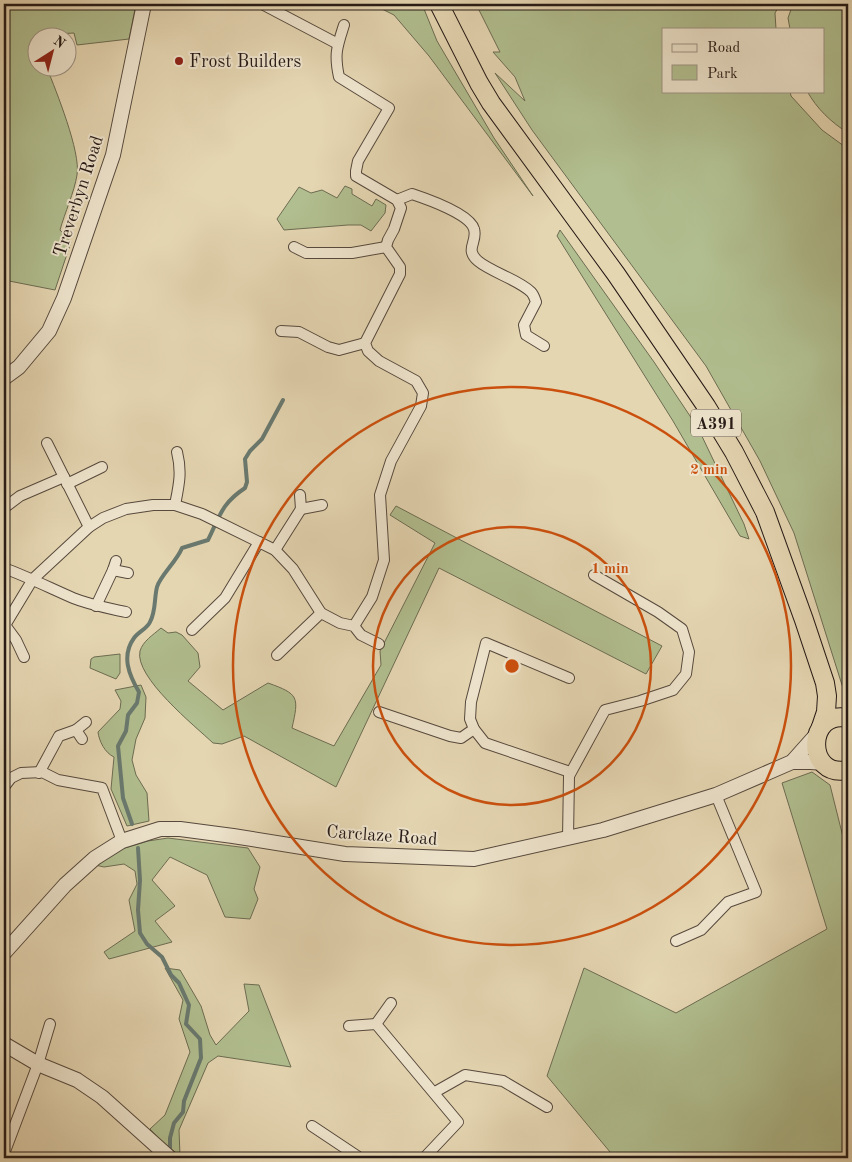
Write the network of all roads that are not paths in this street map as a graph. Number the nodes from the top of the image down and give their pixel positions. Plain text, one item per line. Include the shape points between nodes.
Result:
1 (144, 4) edge
2 (262, 4) edge
3 (439, 4) edge
4 (344, 25) dead end
5 (338, 44) junction
6 (397, 200) junction
7 (294, 247) dead end
8 (386, 247) junction
9 (281, 331) dead end
10 (365, 343) junction
11 (544, 346) dead end
12 (4, 378) edge
13 (47, 443) dead end
14 (177, 452) dead end
15 (102, 467) dead end
16 (66, 480) junction
17 (300, 495) dead end
18 (175, 505) junction
19 (322, 506) dead end
20 (4, 508) edge
21 (301, 509) junction
22 (89, 527) junction
23 (259, 542) junction
24 (275, 550) junction
25 (4, 568) edge
26 (128, 574) dead end
27 (594, 575) dead end
28 (33, 579) junction
29 (96, 606) junction
30 (126, 612) dead end
31 (321, 613) junction
32 (4, 626) edge
33 (354, 626) junction
34 (192, 630) dead end
35 (379, 644) dead end
36 (277, 655) dead end
37 (24, 657) dead end
38 (568, 678) dead end
39 (825, 683) junction
40 (379, 712) dead end
41 (848, 716) edge
42 (86, 722) dead end
43 (474, 729) junction
44 (819, 730) junction
45 (792, 762) junction
46 (836, 767) edge
47 (38, 772) junction
48 (570, 772) junction
49 (848, 782) edge
50 (4, 787) edge
51 (716, 795) junction
52 (568, 838) junction
53 (122, 841) junction
54 (676, 942) dead end
55 (4, 952) edge
56 (391, 1003) dead end
57 (50, 1024) dead end
58 (376, 1024) junction
59 (349, 1026) dead end
60 (4, 1044) edge
61 (38, 1064) junction
62 (435, 1092) junction
63 (547, 1107) dead end
64 (312, 1126) dead end
65 (4, 1154) edge
66 (170, 1158) edge
67 (358, 1158) edge
68 (424, 1158) edge

1 - 12 street, Treverbyn Road via 113,156 64,298 49,331 19,367
2 - 5 street
3 - 39 highway, A391 via 491,103 616,274 734,452 765,512
4 - 5 street
5 - 6 street via 335,61 339,77 389,108 358,161 356,176
6 - 8 street via 401,208
6 - 11 street via 412,194 431,200 468,220 474,228 471,251 477,260 531,292 536,302 524,325 526,335
7 - 8 street via 306,252 352,253
8 - 10 street via 400,267 400,274
9 - 10 street via 299,332 339,350
10 - 33 street via 368,351 379,360 416,381 423,393 421,406 390,461 380,495 384,560 372,597
13 - 16 street
14 - 18 street via 180,479
15 - 16 street
16 - 20 street via 20,496
16 - 22 street
17 - 21 street
18 - 22 street via 126,509
18 - 23 street via 217,520
19 - 21 street
21 - 24 street
22 - 28 street
23 - 24 street
23 - 34 street via 225,598
24 - 31 street via 293,570
25 - 28 street
26 - 29 street via 114,566
27 - 48 street via 658,612 682,630 689,652 688,664 686,674 673,690 605,710
28 - 29 street
28 - 32 street
29 - 30 street
31 - 33 street
31 - 36 street
32 - 37 street
33 - 35 street via 361,635
38 - 43 street via 486,643 471,702 470,719
39 - 41 highway, A391
39 - 44 highway, A391 via 826,712
40 - 43 street via 461,738
41 - 44 highway via 835,717
42 - 47 street via 79,734 59,736
43 - 48 street via 485,743 499,750
44 - 45 street, Carclaze Road
44 - 46 highway via 816,752
45 - 46 street, Carclaze Road
45 - 51 street, Carclaze Road
46 - 49 highway
47 - 50 street via 21,773
47 - 53 street via 58,780 102,788
48 - 52 street
51 - 52 street, Carclaze Road
51 - 54 street via 756,892 728,902 701,930
52 - 53 street, Carclaze Road via 474,859 345,854 180,829 160,830
53 - 55 street, Carclaze Road via 94,858 65,885
56 - 58 street
57 - 61 street
58 - 59 street
58 - 62 street
60 - 61 street
61 - 65 street
61 - 66 street via 77,1080 102,1097
62 - 63 street via 465,1075 503,1081
62 - 68 street via 458,1122
64 - 67 street

